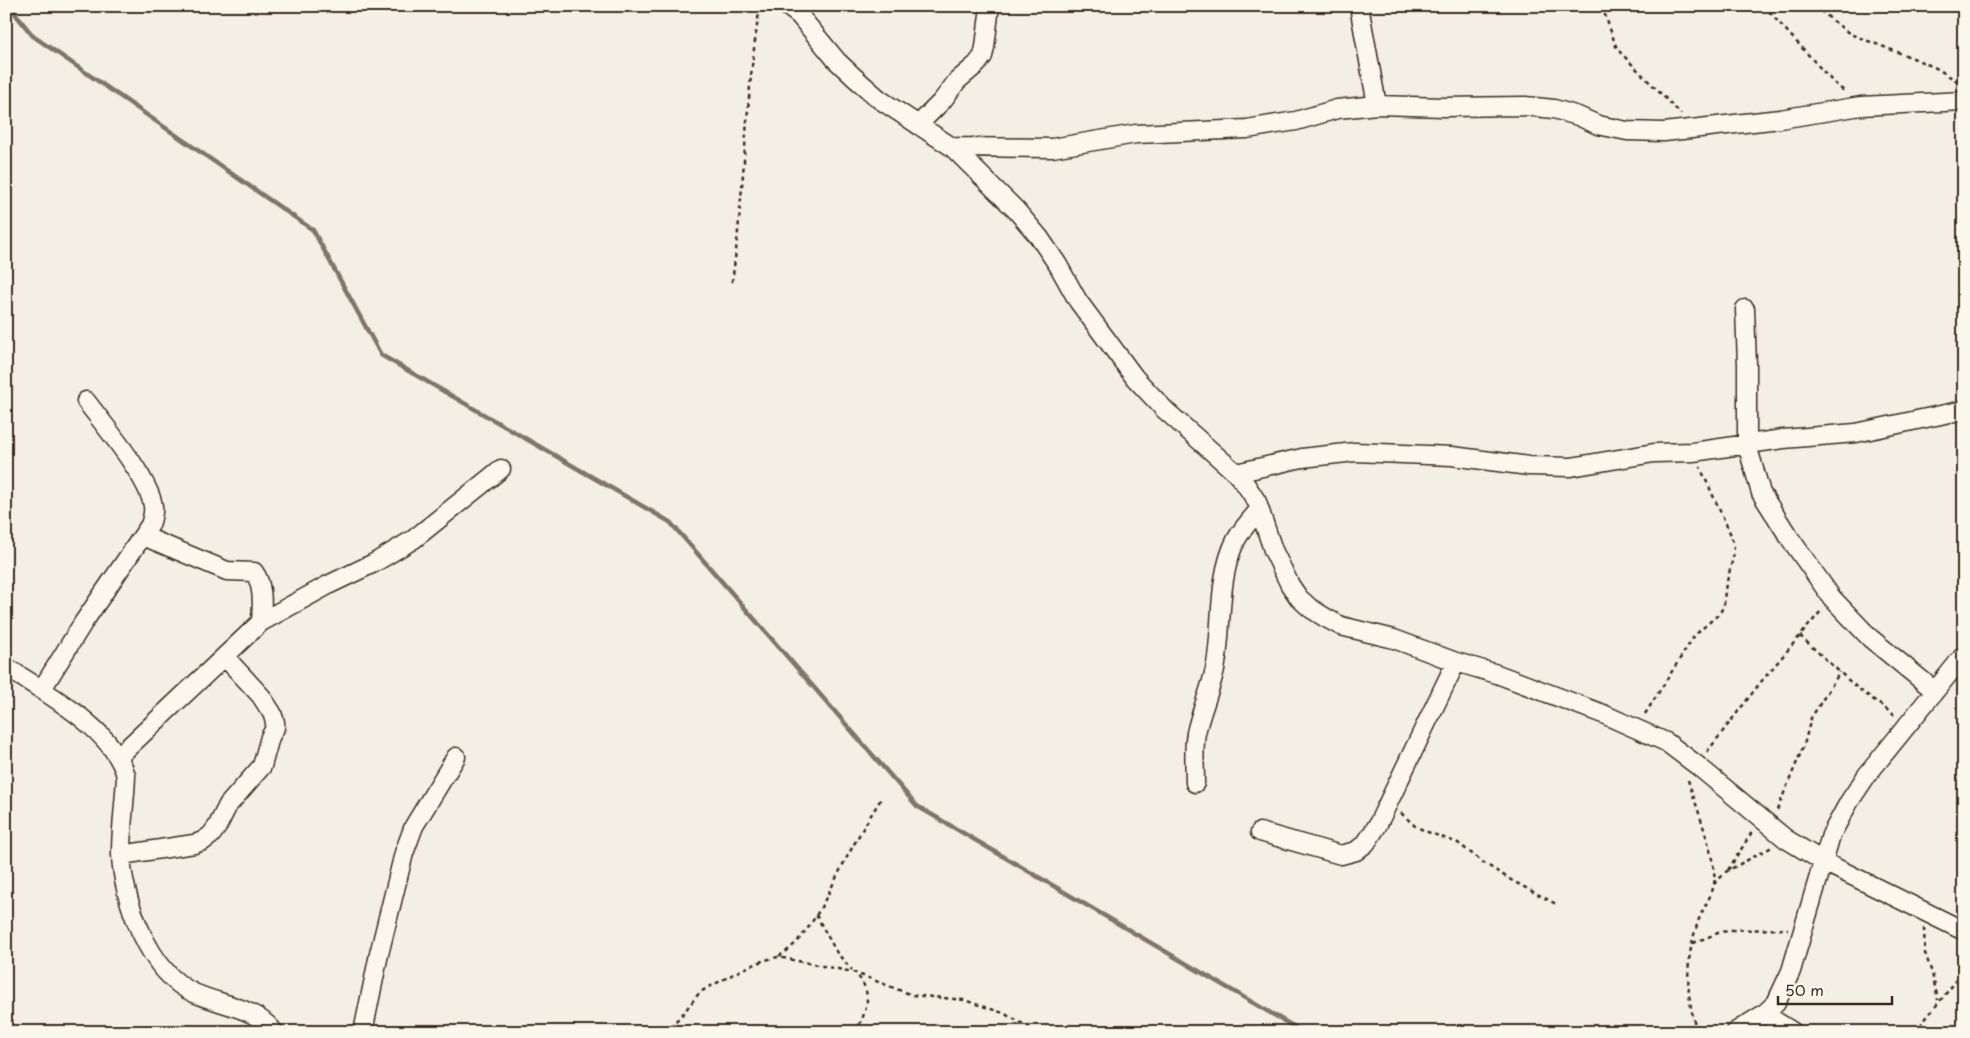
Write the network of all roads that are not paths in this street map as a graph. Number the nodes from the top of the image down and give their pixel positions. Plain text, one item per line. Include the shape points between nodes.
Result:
1 (787, 6) edge
2 (990, 6) edge
3 (1359, 6) edge
4 (1964, 101) edge
5 (1377, 104) junction
6 (918, 125) junction
7 (952, 147) junction
8 (1745, 309) dead end
9 (86, 401) dead end
10 (1964, 410) edge
11 (1747, 445) junction
12 (501, 469) dead end
13 (1236, 473) junction
14 (1259, 510) junction
15 (143, 536) junction
16 (261, 622) junction
17 (1964, 654) edge
18 (225, 657) junction
19 (1456, 662) junction
20 (6, 668) edge
21 (42, 689) junction
22 (1935, 691) junction
23 (118, 757) junction
24 (456, 757) dead end
25 (1195, 783) dead end
26 (1260, 832) dead end
27 (121, 854) junction
28 (1824, 862) junction
29 (1964, 931) edge
30 (1764, 1014) junction
31 (274, 1032) edge
32 (363, 1032) edge
33 (1735, 1032) edge
34 (1793, 1032) edge

1 - 6 street via 799,15 837,61 878,99
2 - 6 street via 986,47 982,56
3 - 5 street
4 - 5 street via 1862,106 1664,132 1627,131 1598,125 1554,109 1525,106
5 - 7 street via 1337,109 1296,121 1248,129 1136,134 1052,148
6 - 7 street
7 - 13 street via 1039,237 1078,301 1134,378
8 - 11 street
9 - 15 street via 150,492 154,508
10 - 11 street via 1856,433
11 - 13 street via 1654,453 1571,467 1530,466 1452,456 1355,452 1302,458
11 - 22 street via 1761,494 1832,598 1870,638
12 - 16 street via 414,538 374,563
13 - 14 street
14 - 19 street via 1290,585 1310,608 1341,626 1394,639
14 - 25 street via 1237,540 1229,558 1220,605 1216,663 1196,733
15 - 16 street via 227,571 254,572 260,582
15 - 21 street
16 - 18 street
17 - 22 street
18 - 23 street
18 - 27 street via 261,696 275,722 262,766 228,805 217,827 203,841
19 - 26 street via 1366,843 1356,851 1341,855
19 - 28 street via 1603,714 1666,742 1693,772 1766,821 1786,839
20 - 21 street
21 - 23 street via 96,731
22 - 28 street via 1849,802 1837,822
23 - 27 street via 126,776
24 - 32 street via 414,826 404,854
27 - 31 street via 134,916 151,951 167,973 184,988 256,1015
28 - 29 street
28 - 30 street via 1791,972 1776,1003
30 - 33 street
30 - 34 street

